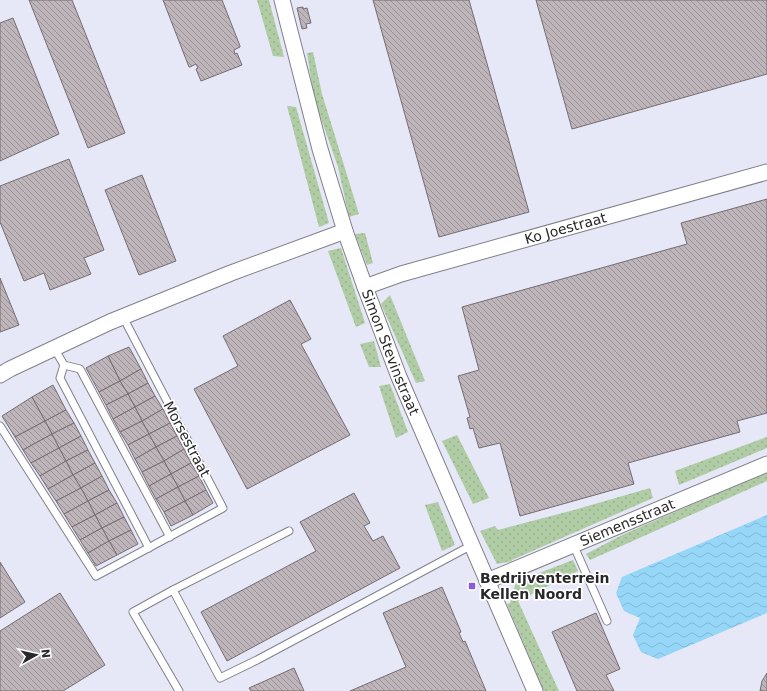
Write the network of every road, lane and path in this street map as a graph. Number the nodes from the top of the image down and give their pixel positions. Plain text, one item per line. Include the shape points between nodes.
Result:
1 (282, 0) edge
2 (767, 172) edge
3 (344, 231) junction
4 (365, 287) junction
5 (123, 317) junction
6 (54, 348) junction
7 (64, 365) junction
8 (0, 375) edge
9 (0, 426) edge
10 (767, 464) edge
11 (289, 531) dead end
12 (170, 537) junction
13 (573, 544) junction
14 (472, 545) junction
15 (149, 548) junction
16 (487, 581) junction
17 (173, 590) junction
18 (607, 621) dead end
19 (179, 691) edge
20 (535, 691) edge

1 - 3 street, Simon Stevinstraat
2 - 4 street, Ko Joestraat via 409,272
3 - 4 street, Simon Stevinstraat
3 - 5 street
4 - 14 street, Simon Stevinstraat via 399,378
5 - 6 street
5 - 12 lane, Morsestraat via 223,508
6 - 7 lane
6 - 8 street
7 - 12 lane via 80,369
7 - 15 lane via 60,378
9 - 15 lane, Morsestraat via 96,576
10 - 13 street, Siemensstraat
11 - 17 lane
12 - 15 lane, Morsestraat
13 - 16 street, Siemensstraat
13 - 18 lane
14 - 16 street, Simon Stevinstraat
14 - 17 lane via 220,678
16 - 20 street, Simon Stevinstraat
17 - 19 lane via 134,612

